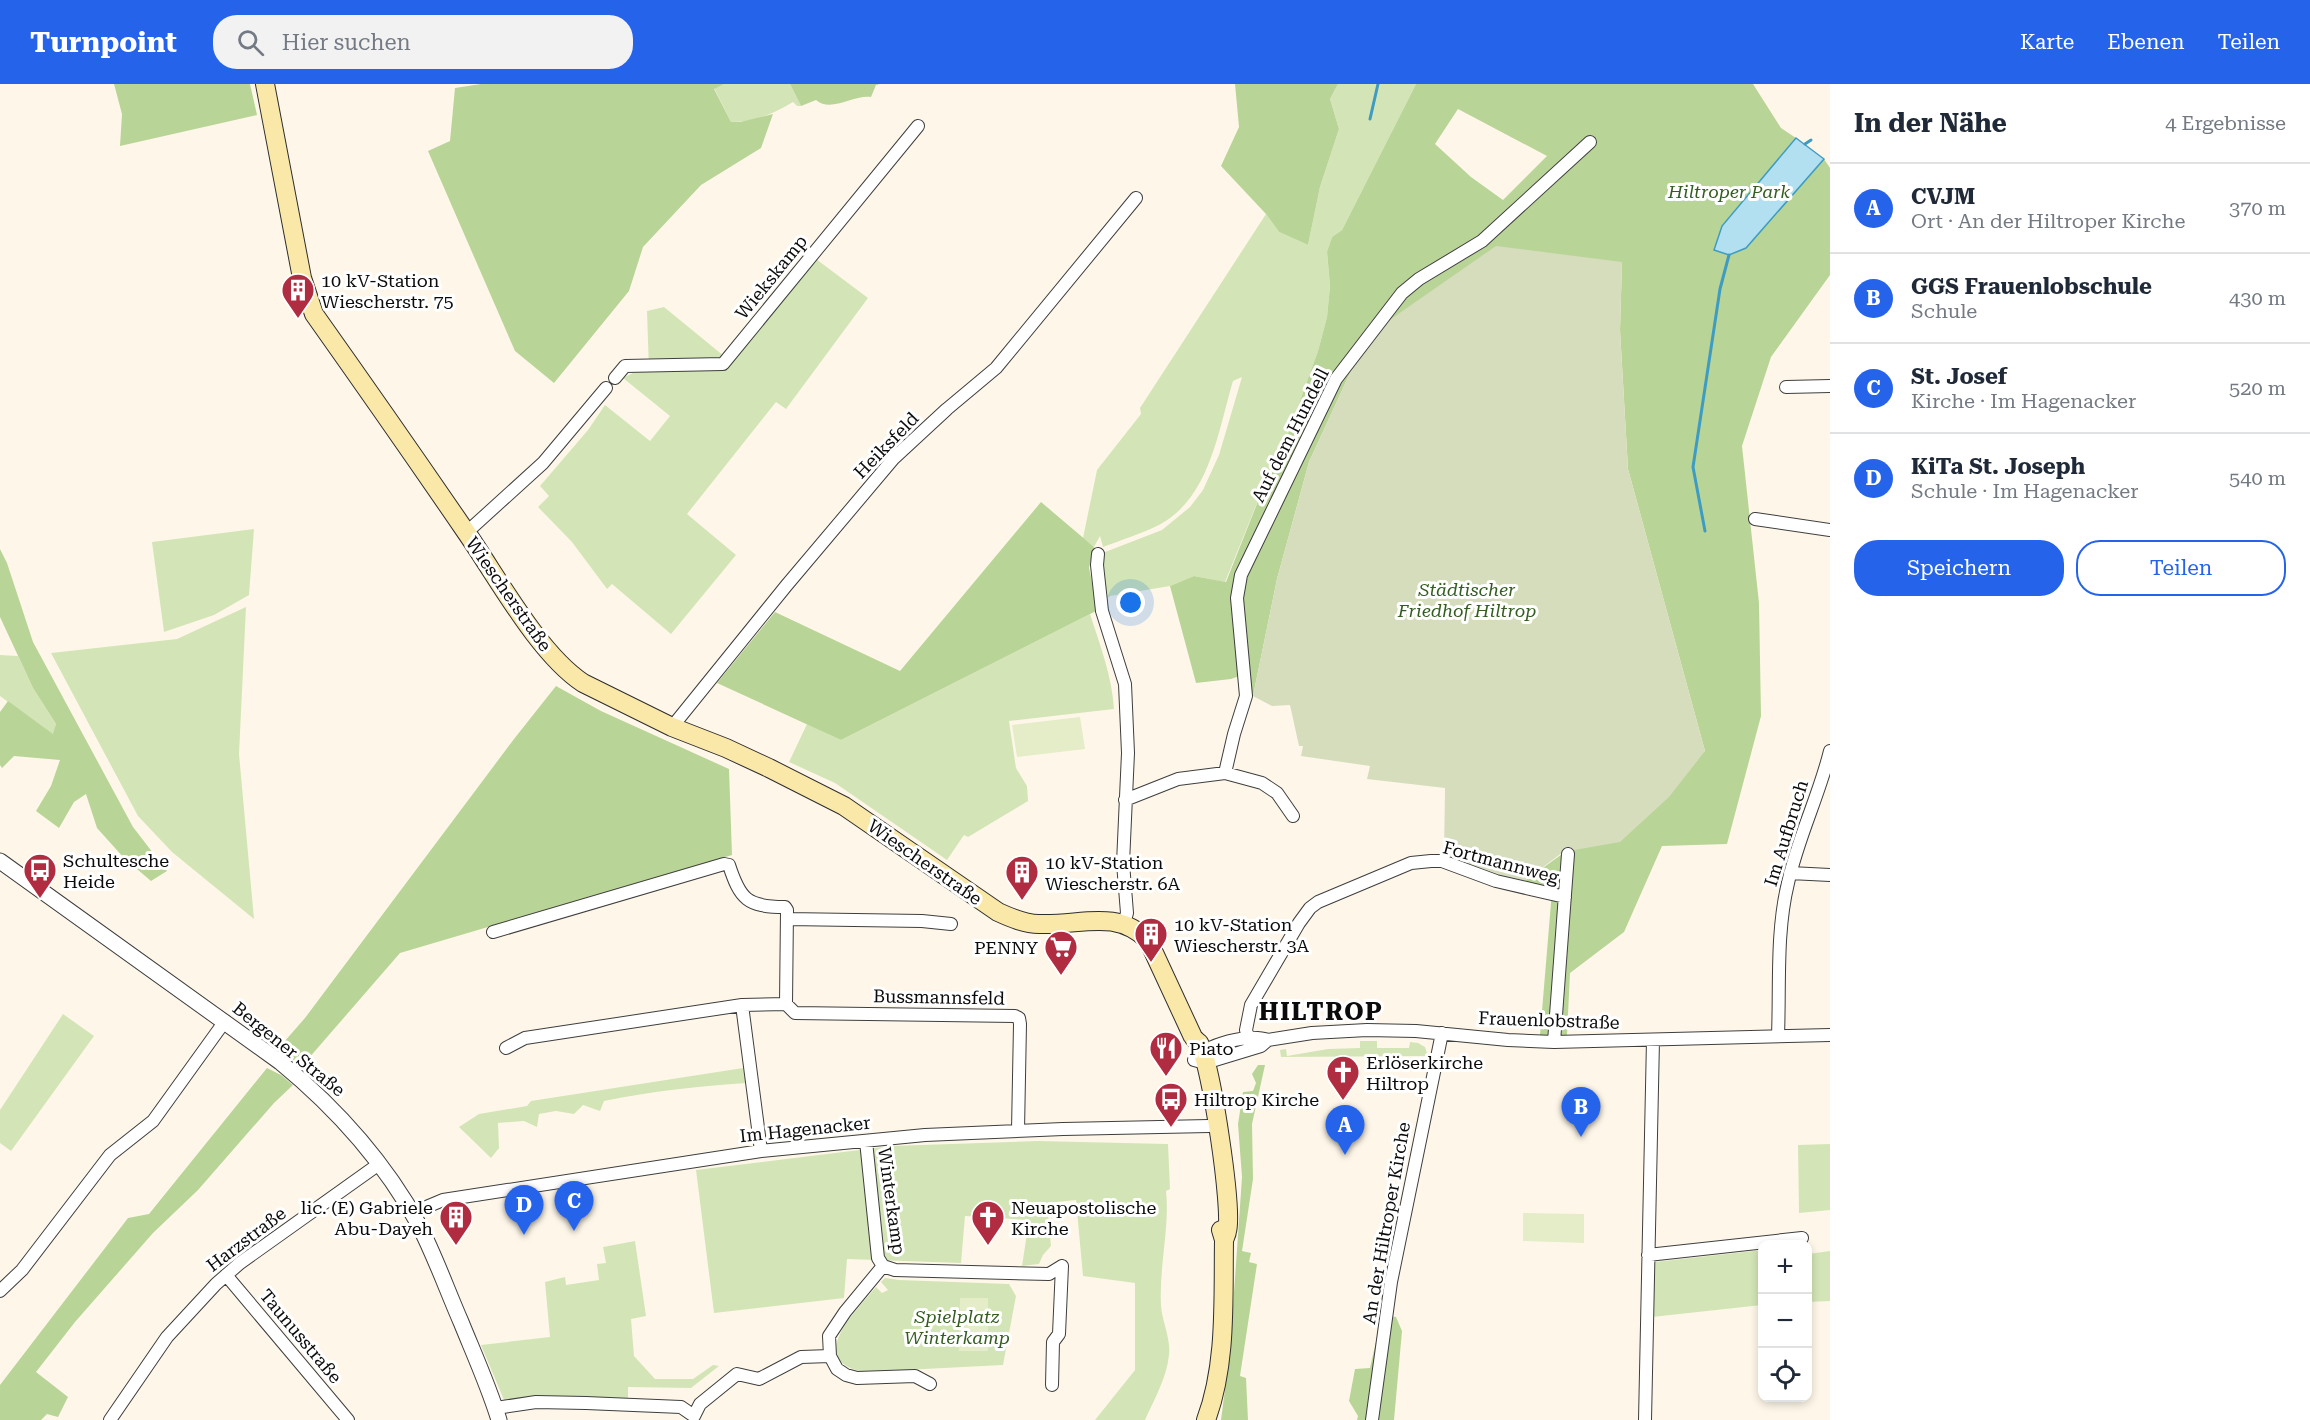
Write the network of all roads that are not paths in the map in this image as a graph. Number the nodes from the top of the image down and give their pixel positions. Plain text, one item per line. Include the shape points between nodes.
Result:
1 (265, 84) edge
2 (918, 126) dead end
3 (1590, 142) dead end
4 (1136, 198) dead end
5 (1830, 386) edge
6 (1786, 387) dead end
7 (1755, 519) dead end
8 (1830, 530) edge
9 (466, 532) junction
10 (1098, 554) dead end
11 (672, 727) junction
12 (1830, 751) edge
13 (1225, 773) junction
14 (1125, 800) junction
15 (1293, 816) dead end
16 (1568, 854) dead end
17 (0, 861) edge
18 (1790, 873) junction
19 (1830, 875) edge
20 (1565, 897) junction
21 (788, 919) junction
22 (1124, 923) junction
23 (951, 924) dead end
24 (493, 932) dead end
25 (786, 1004) junction
26 (742, 1005) junction
27 (225, 1021) junction
28 (1442, 1033) junction
29 (1778, 1035) junction
30 (1830, 1035) edge
31 (1653, 1040) junction
32 (1554, 1042) junction
33 (1250, 1044) junction
34 (506, 1048) dead end
35 (1198, 1052) junction
36 (1213, 1125) junction
37 (1018, 1131) junction
38 (866, 1141) junction
39 (761, 1151) junction
40 (380, 1164) junction
41 (412, 1213) junction
42 (1802, 1238) dead end
43 (1648, 1255) junction
44 (883, 1266) junction
45 (226, 1275) junction
46 (0, 1291) edge
47 (830, 1356) junction
48 (930, 1384) dead end
49 (1052, 1385) dead end
50 (497, 1414) edge
51 (111, 1420) edge
52 (348, 1420) edge
53 (1206, 1420) edge
54 (1372, 1420) edge
55 (1645, 1420) edge

1 - 9 main road, Wiescherstraße via 302,278 314,314
2 - 9 street, Wiekskamp via 723,364 625,366 543,463
3 - 13 street, Auf dem Hundell via 1482,241 1402,293 1336,380 1241,575 1237,598 1246,696
4 - 11 street, Heiksfeld via 996,368 894,458
5 - 6 street
7 - 8 street
9 - 11 main road, Wiescherstraße via 544,647 574,677
10 - 14 street via 1102,611 1125,684
11 - 22 main road, Wiescherstraße via 726,748 844,806 1011,918 1036,924
12 - 18 street, Im Aufbruch
13 - 14 street via 1178,779
13 - 15 street via 1262,783 1277,793
14 - 22 street
16 - 20 street
17 - 27 street, Bergener Straße
18 - 19 street
18 - 29 street, Im Aufbruch via 1782,917
20 - 32 street
20 - 33 street, Fortmannweg via 1431,861 1402,867 1318,902 1299,923 1251,1005 1245,1030
21 - 23 street
21 - 24 street via 784,907 746,899 737,891 729,866 724,864
21 - 25 street
22 - 35 main road via 1148,940
25 - 26 street, Bussmannsfeld
25 - 37 street, Bussmannsfeld via 795,1013 1016,1016
26 - 34 street, Bussmannsfeld via 525,1038
26 - 39 street
27 - 40 street, Bergener Straße via 313,1089
27 - 46 street via 153,1121 110,1155 22,1270
28 - 32 street, Frauenlobstraße
28 - 33 street, Frauenlobstraße via 1334,1031 1260,1038
28 - 54 street, An der Hiltroper Kirche via 1391,1282
29 - 30 street, Frauenlobstraße
29 - 31 street, Frauenlobstraße
31 - 32 street, Frauenlobstraße
31 - 43 street
33 - 35 street, Frauenlobstraße
35 - 36 main road
36 - 37 street, Im Hagenacker
36 - 53 main road via 1224,1240 1223,1303 1218,1376
37 - 38 street, Im Hagenacker
38 - 39 street, Im Hagenacker
38 - 44 street, Winterkamp via 878,1258
39 - 41 street, Im Hagenacker via 444,1200
40 - 41 street, Bergener Straße
40 - 45 street, Harzstraße
41 - 50 street, Bergener Straße
42 - 43 street
43 - 55 street
44 - 47 street, Winterkamp via 829,1336
44 - 49 street, Winterkamp via 895,1270 1049,1274 1062,1266
45 - 51 street, Harzstraße via 167,1337
45 - 52 street, Taunusstraße
47 - 48 street via 837,1369 857,1378 915,1376
47 - 50 street, Bergener Straße via 801,1357 759,1379 737,1374 700,1404 694,1416 681,1407 586,1402 536,1402

